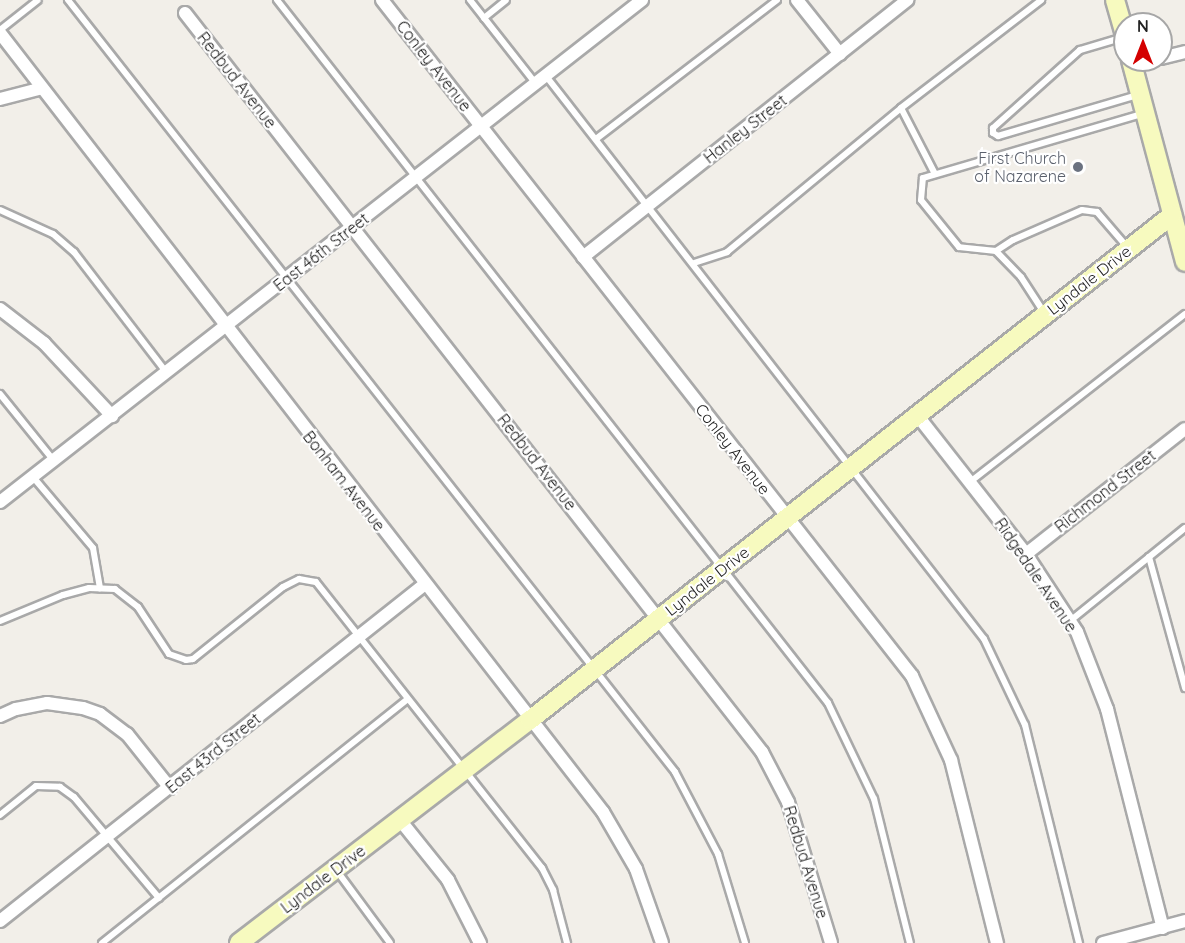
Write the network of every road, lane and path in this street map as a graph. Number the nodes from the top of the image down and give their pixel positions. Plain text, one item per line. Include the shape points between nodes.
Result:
1 (38, 0) edge
2 (68, 0) edge
3 (277, 0) edge
4 (382, 0) edge
5 (470, 0) edge
6 (506, 0) edge
7 (642, 0) edge
8 (777, 0) edge
9 (797, 0) edge
10 (907, 0) edge
11 (1041, 0) edge
12 (185, 13) dead end
13 (484, 18) junction
14 (0, 32) edge
15 (1113, 40) edge
16 (840, 54) junction
17 (1134, 72) edge
18 (541, 80) junction
19 (39, 89) junction
20 (1140, 94) junction
21 (0, 99) edge
22 (901, 108) junction
23 (1146, 114) junction
24 (481, 126) junction
25 (596, 139) junction
26 (935, 174) junction
27 (416, 177) junction
28 (649, 205) junction
29 (0, 210) edge
30 (1172, 214) junction
31 (353, 227) junction
32 (1129, 249) junction
33 (996, 251) junction
34 (583, 257) junction
35 (1185, 262) edge
36 (694, 263) junction
37 (286, 279) junction
38 (0, 309) edge
39 (1045, 314) junction
40 (1185, 314) edge
41 (225, 328) junction
42 (167, 373) junction
43 (0, 394) edge
44 (917, 415) junction
45 (112, 416) junction
46 (1185, 429) edge
47 (54, 460) junction
48 (851, 467) junction
49 (33, 477) junction
50 (970, 482) junction
51 (0, 502) edge
52 (787, 518) junction
53 (1185, 528) edge
54 (1026, 554) junction
55 (1149, 557) junction
56 (721, 570) junction
57 (425, 584) junction
58 (100, 588) junction
59 (660, 618) junction
60 (0, 621) edge
61 (1070, 622) junction
62 (361, 635) junction
63 (595, 669) junction
64 (1185, 688) edge
65 (408, 699) junction
66 (0, 716) edge
67 (530, 720) junction
68 (464, 771) junction
69 (170, 788) junction
70 (0, 815) edge
71 (400, 820) junction
72 (108, 837) junction
73 (335, 869) junction
74 (159, 898) junction
75 (0, 921) edge
76 (1185, 921) edge
77 (1163, 928) junction
78 (1146, 938) edge
79 (1109, 942) edge
80 (102, 943) edge
81 (239, 943) edge
82 (390, 943) edge
83 (480, 943) edge
84 (567, 943) edge
85 (662, 943) edge
86 (745, 943) edge
87 (831, 943) edge
88 (910, 943) edge
89 (997, 943) edge
90 (1079, 943) edge

1 - 14 lane
2 - 37 lane
3 - 27 lane
4 - 24 street, Conley Avenue
5 - 13 lane
6 - 13 lane
7 - 18 street, East 46th Street
8 - 25 lane
9 - 16 street
10 - 16 street, Hanley Street
11 - 22 lane
12 - 31 street, Redbud Avenue
13 - 18 lane
14 - 19 street, Bonham Avenue
15 - 20 lane via 1080,50 993,128 993,133 998,136
16 - 28 street, Hanley Street
17 - 20 street
18 - 24 street, East 46th Street
18 - 25 lane
19 - 21 street
19 - 41 street, Bonham Avenue
20 - 23 street
22 - 26 lane
22 - 36 lane via 735,246 714,259
23 - 26 lane
23 - 30 street
24 - 27 street, East 46th Street
24 - 34 street, Conley Avenue
25 - 28 lane
26 - 33 lane via 923,178 921,200 959,247
27 - 31 street, East 46th Street
27 - 56 lane
28 - 34 street, Hanley Street
28 - 36 lane
29 - 42 lane via 53,234 74,252
30 - 32 street, Lyndale Drive
30 - 35 street
31 - 37 street, East 46th Street
31 - 59 street, Redbud Avenue
32 - 33 lane via 1097,212 1082,210
32 - 39 street, Lyndale Drive
33 - 39 lane via 1021,277
34 - 52 street, Conley Avenue
36 - 48 lane
37 - 41 street, East 46th Street
37 - 63 lane
38 - 45 street via 44,343
39 - 44 street, Lyndale Drive
40 - 50 lane
41 - 42 street, East 46th Street
41 - 57 street, Bonham Avenue
42 - 45 street, East 46th Street
43 - 47 lane
44 - 48 street, Lyndale Drive
44 - 50 street, Ridgedale Avenue
45 - 47 street, East 46th Street
46 - 54 street, Richmond Street
47 - 49 street, East 46th Street
48 - 52 street, Lyndale Drive
48 - 90 lane via 974,622 1010,688 1034,755
49 - 51 street, East 46th Street
49 - 58 lane via 93,548
50 - 54 street, Ridgedale Avenue
52 - 56 street, Lyndale Drive
52 - 89 street, Conley Avenue via 912,676 951,760
53 - 55 lane
54 - 61 street, Ridgedale Avenue
55 - 61 lane
55 - 64 lane
56 - 59 street, Lyndale Drive
56 - 88 lane via 828,703 850,742 874,799
57 - 62 street, East 43rd Street
57 - 67 street, Bonham Avenue
58 - 60 lane via 63,595
58 - 62 lane via 127,596 169,654 183,660 193,659 268,598 299,579 320,584
59 - 63 street, Lyndale Drive
59 - 87 street, Redbud Avenue via 762,752 789,802
61 - 77 street, Ridgedale Avenue via 1107,709
62 - 65 lane
62 - 69 street, East 43rd Street
63 - 67 street, Lyndale Drive
63 - 86 lane via 690,794 718,854
65 - 68 lane
65 - 74 lane
66 - 69 street via 47,703 100,714 127,734
67 - 68 street, Lyndale Drive
67 - 85 street, Bonham Avenue via 603,812 636,869
68 - 71 street, Lyndale Drive
68 - 84 lane via 542,868 553,890
69 - 72 street, East 43rd Street
70 - 72 lane via 36,786 54,785 74,797
71 - 73 street, Lyndale Drive
71 - 83 street via 448,880
72 - 74 lane
72 - 75 street, East 43rd Street
73 - 81 street, Lyndale Drive
73 - 82 lane
74 - 80 lane
76 - 77 street
77 - 78 street
78 - 79 street

